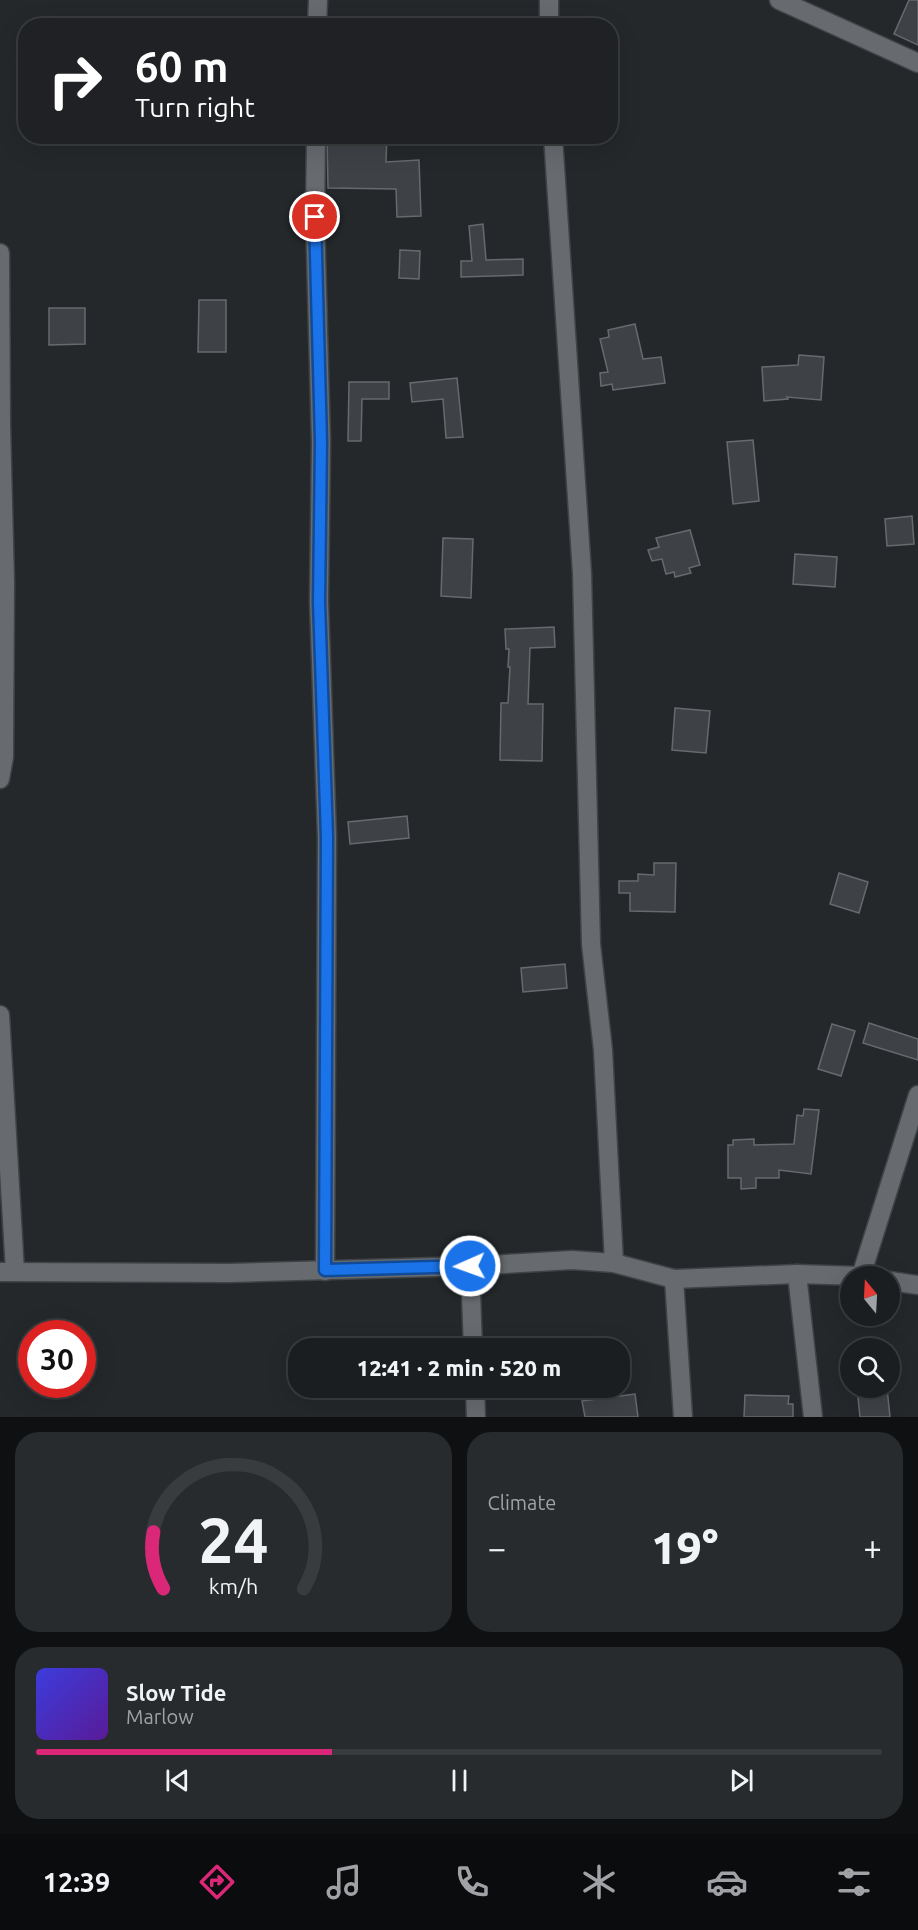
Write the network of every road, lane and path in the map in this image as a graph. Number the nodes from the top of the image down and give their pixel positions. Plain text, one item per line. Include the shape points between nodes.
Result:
1 (318, 0) edge
2 (549, 0) edge
3 (778, 0) edge
4 (317, 18) edge
5 (549, 18) edge
6 (918, 63) edge
7 (316, 144) edge
8 (554, 144) edge
9 (0, 253) edge
10 (2, 758) edge
11 (0, 779) edge
12 (0, 1015) edge
13 (918, 1095) edge
14 (2, 1099) edge
15 (614, 1263) junction
16 (470, 1266) junction
17 (863, 1266) edge
18 (325, 1270) junction
19 (7, 1272) edge
20 (797, 1274) junction
21 (840, 1275) edge
22 (674, 1279) junction
23 (900, 1282) edge
24 (918, 1285) edge
25 (474, 1338) edge
26 (475, 1398) edge
27 (476, 1417) edge
28 (683, 1417) edge
29 (813, 1417) edge

1 - 4 street
2 - 5 street
3 - 6 street
7 - 18 street via 321,442 319,602 327,837
8 - 15 street via 582,573 591,944 603,1050
9 - 10 street via 5,583
10 - 11 street
12 - 14 street
13 - 17 street
14 - 19 street
15 - 16 street via 572,1260
15 - 22 street
16 - 18 street
16 - 25 street
18 - 19 street via 230,1274
20 - 21 street
20 - 22 street
20 - 29 street
22 - 28 street
23 - 24 street
26 - 27 street

